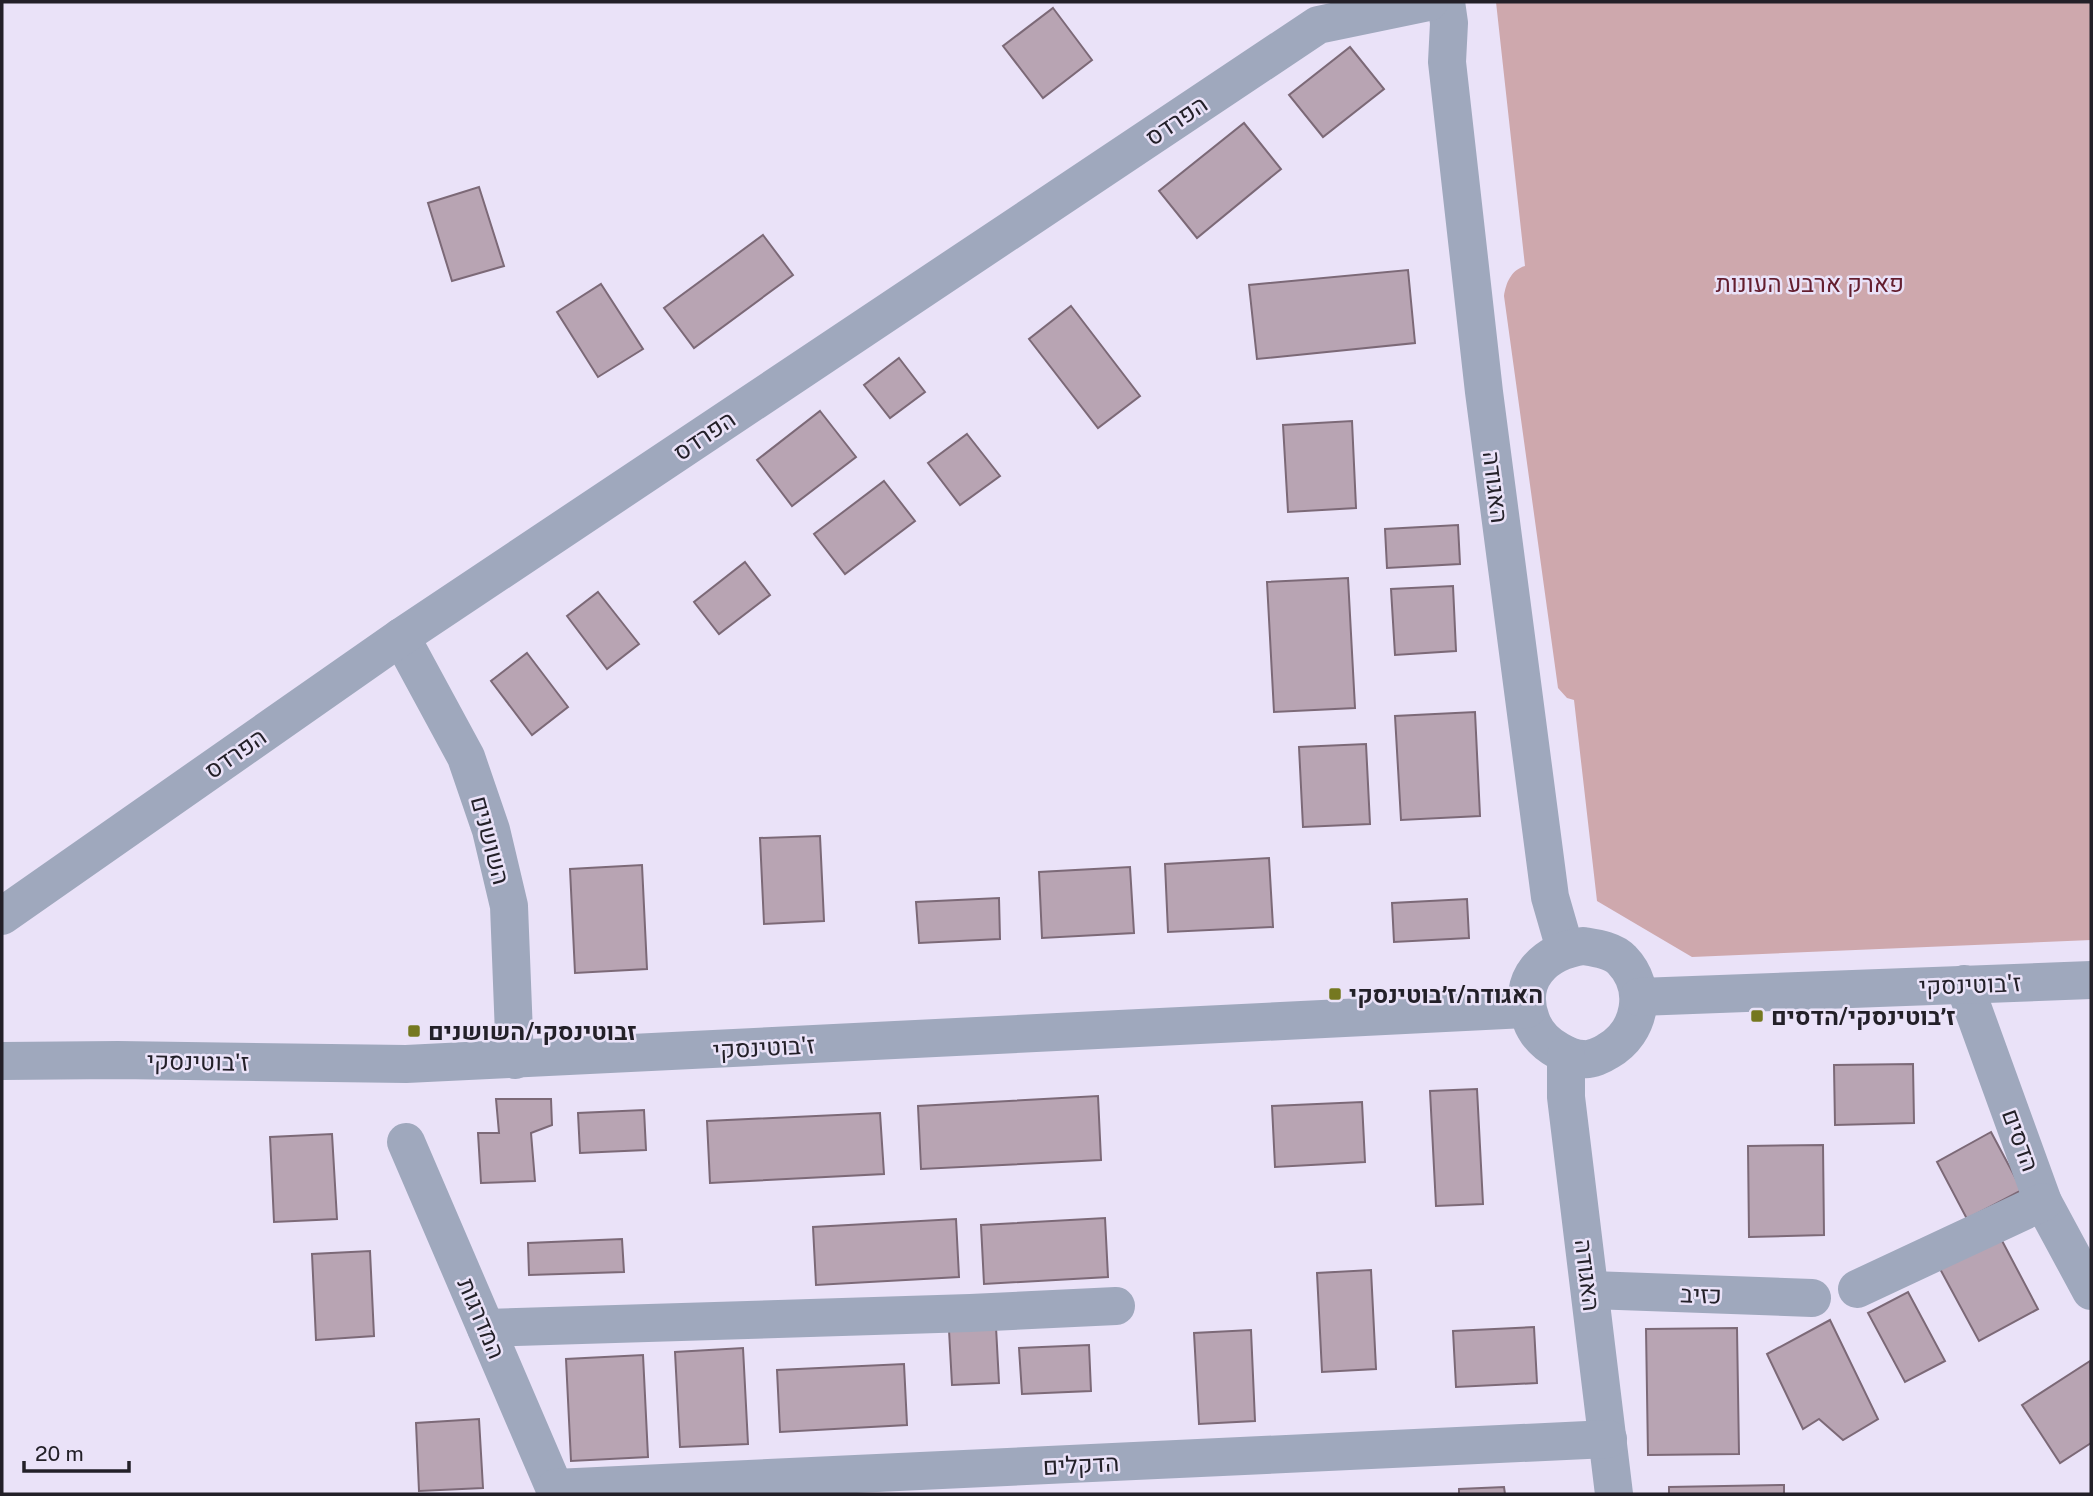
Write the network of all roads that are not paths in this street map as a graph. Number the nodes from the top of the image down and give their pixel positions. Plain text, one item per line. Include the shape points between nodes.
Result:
1 (1445, 7) edge
2 (401, 637) junction
3 (2, 916) edge
4 (1565, 949) junction
5 (2091, 980) edge
6 (1964, 984) junction
7 (1639, 997) junction
8 (1527, 1009) junction
9 (1566, 1055) junction
10 (514, 1060) junction
11 (2, 1061) edge
12 (406, 1142) dead end
13 (2043, 1202) junction
14 (1857, 1289) dead end
15 (1591, 1290) junction
16 (2091, 1291) edge
17 (1812, 1298) dead end
18 (1116, 1306) dead end
19 (486, 1328) junction
20 (1608, 1439) junction
21 (556, 1491) edge
22 (1614, 1494) edge

1 - 2 street, הפרדס via 1318,24
1 - 4 street, האגודה via 1447,62 1487,418 1550,897
2 - 3 street, הפרדס
2 - 10 street, השושנים via 466,757 491,830 509,906
4 - 7 street via 1583,946 1621,958
4 - 8 street via 1548,957 1535,972
5 - 6 street, ז'בוטינסקי
6 - 7 street, ז'בוטינסקי
6 - 13 street, הדסים
7 - 9 street via 1638,1015 1619,1044 1586,1060
8 - 9 street via 1534,1029 1548,1045
8 - 10 street, ז'בוטינסקי
9 - 15 street, האגודה via 1566,1097
10 - 11 street, ז'בוטינסקי via 406,1064
12 - 19 street, המדרגות
13 - 14 street
13 - 16 street, הדסים
15 - 17 street, כזיב
15 - 20 street, האגודה
18 - 19 street
19 - 21 street, המדרגות
20 - 21 street, הדקלים
20 - 22 street, האגודה

